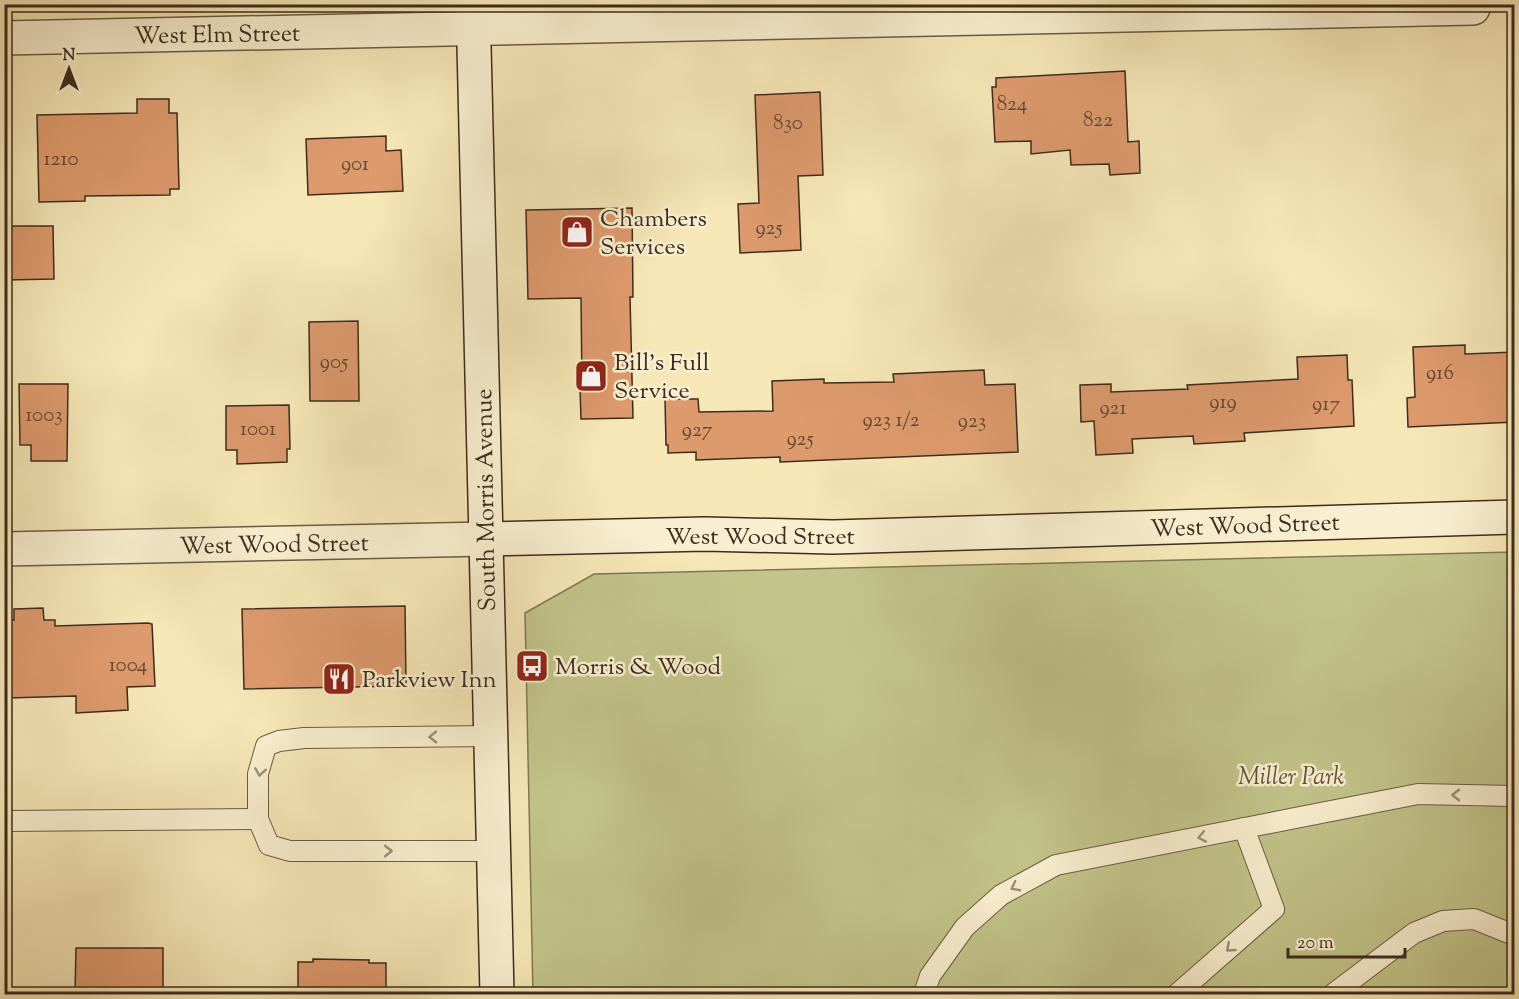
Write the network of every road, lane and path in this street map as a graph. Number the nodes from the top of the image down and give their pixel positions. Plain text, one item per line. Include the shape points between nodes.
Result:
1 (1473, 8) dead end
2 (473, 16) edge
3 (4, 38) edge
4 (1515, 517) edge
5 (486, 539) junction
6 (4, 549) edge
7 (491, 736) junction
8 (1515, 796) edge
9 (258, 819) junction
10 (4, 821) edge
11 (1244, 828) junction
12 (494, 851) junction
13 (1515, 934) edge
14 (497, 994) edge
15 (924, 994) edge
16 (1177, 994) edge
17 (1333, 994) edge

1 - 2 street, West Elm Street
2 - 3 street, West Elm Street
2 - 5 street, South Morris Avenue
4 - 5 street, West Wood Street via 832,537 705,534
5 - 6 street, West Wood Street
5 - 7 street, South Morris Avenue
7 -> 9 lane via 279,741 266,746 258,774
7 - 12 street, South Morris Avenue
8 -> 11 lane via 1418,795
9 - 10 lane
9 -> 12 lane via 269,845 290,851
11 -> 15 lane via 1056,865 1001,895 964,927 930,976
11 -> 16 lane via 1274,909
12 - 14 street, South Morris Avenue
13 - 17 lane via 1474,919 1443,921 1414,933

